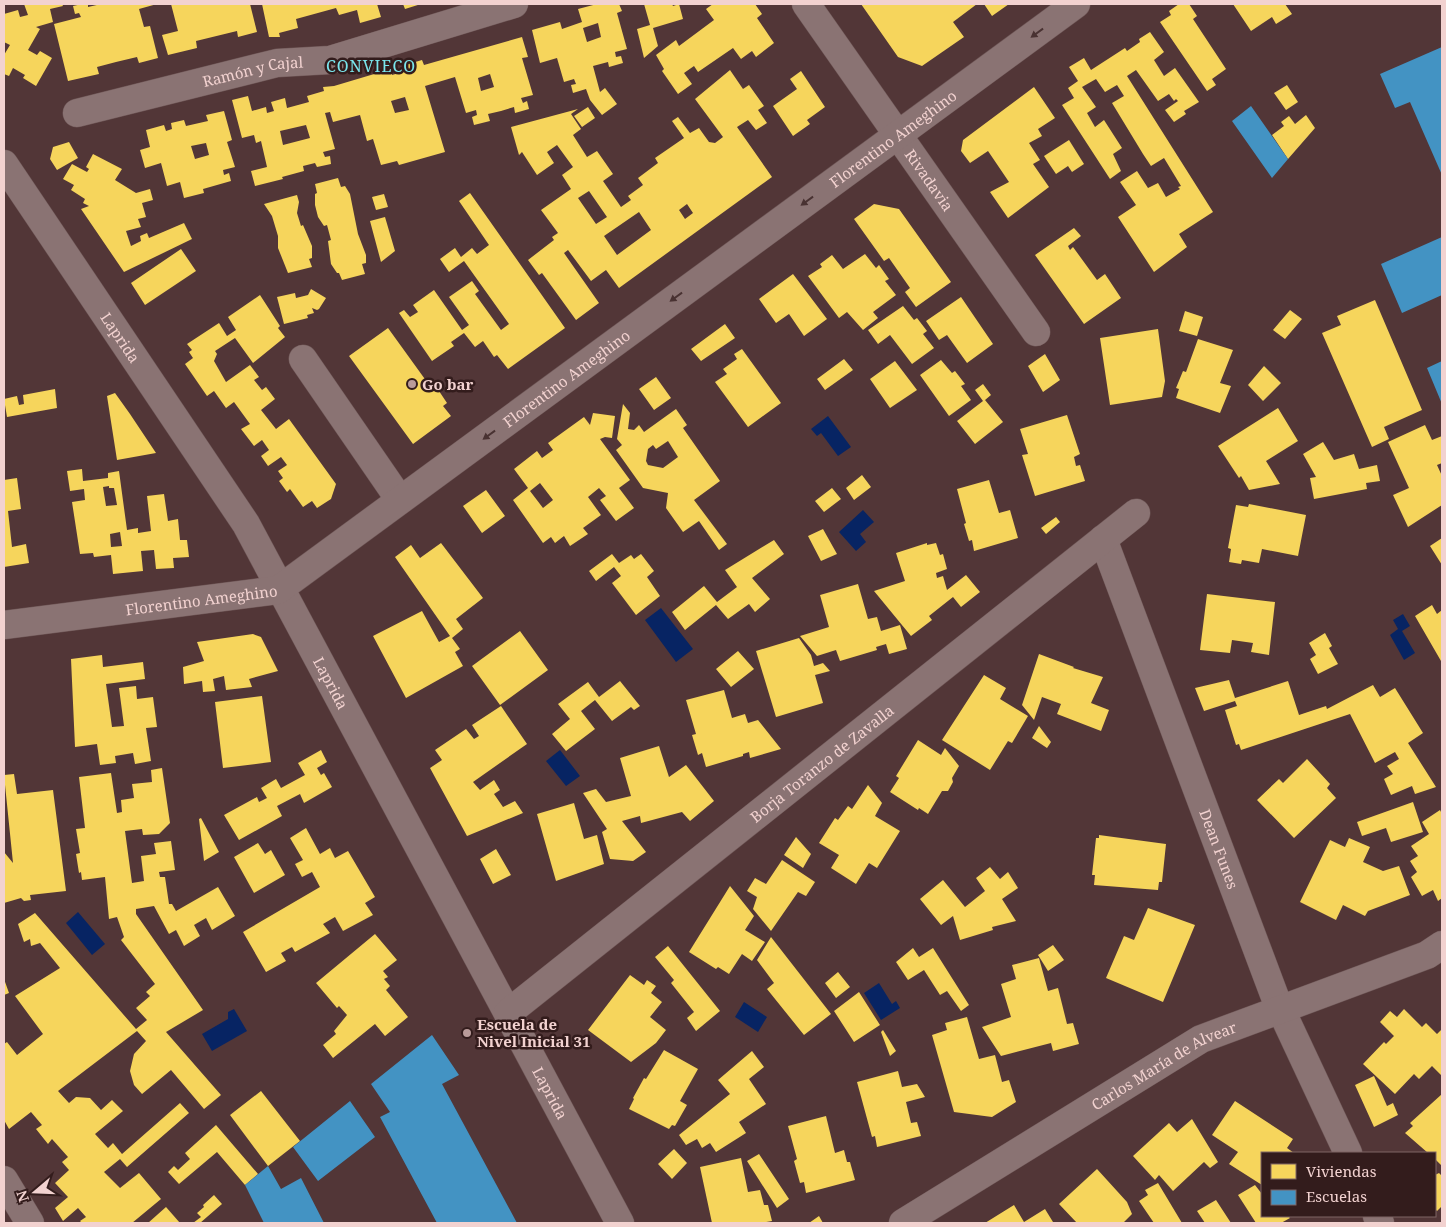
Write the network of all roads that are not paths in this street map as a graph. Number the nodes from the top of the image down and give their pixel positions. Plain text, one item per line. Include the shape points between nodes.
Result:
1 (514, 4) edge
2 (806, 4) edge
3 (1076, 4) edge
4 (77, 113) dead end
5 (898, 135) junction
6 (4, 164) edge
7 (1036, 332) dead end
8 (302, 359) dead end
9 (400, 500) junction
10 (1136, 513) dead end
11 (1103, 539) junction
12 (280, 588) junction
13 (4, 625) edge
14 (1442, 945) edge
15 (1281, 1010) junction
16 (508, 1013) junction
17 (1348, 1152) edge
18 (4, 1180) edge
19 (908, 1222) edge
20 (30, 1223) edge
21 (620, 1223) edge

1 - 4 street, Ramón y Cajal via 330,60 277,63
2 - 5 street, Rivadavia
3 -> 5 street, Florentino Ameghino
5 - 7 street, Rivadavia
5 -> 9 street, Florentino Ameghino
6 - 12 street, Laprida via 246,524
8 - 9 street
9 - 12 street, Florentino Ameghino
10 - 11 street, Borja Toranzo de Zavalla
11 - 15 street, Dean Funes
11 - 16 street, Borja Toranzo de Zavalla
12 - 13 street, Florentino Ameghino
12 - 16 street, Laprida
14 - 15 street, Carlos María de Alvear via 1427,955
15 - 17 street, Dean Funes
15 - 19 street, Carlos María de Alvear via 1201,1040
16 - 21 street, Laprida
18 - 20 street

